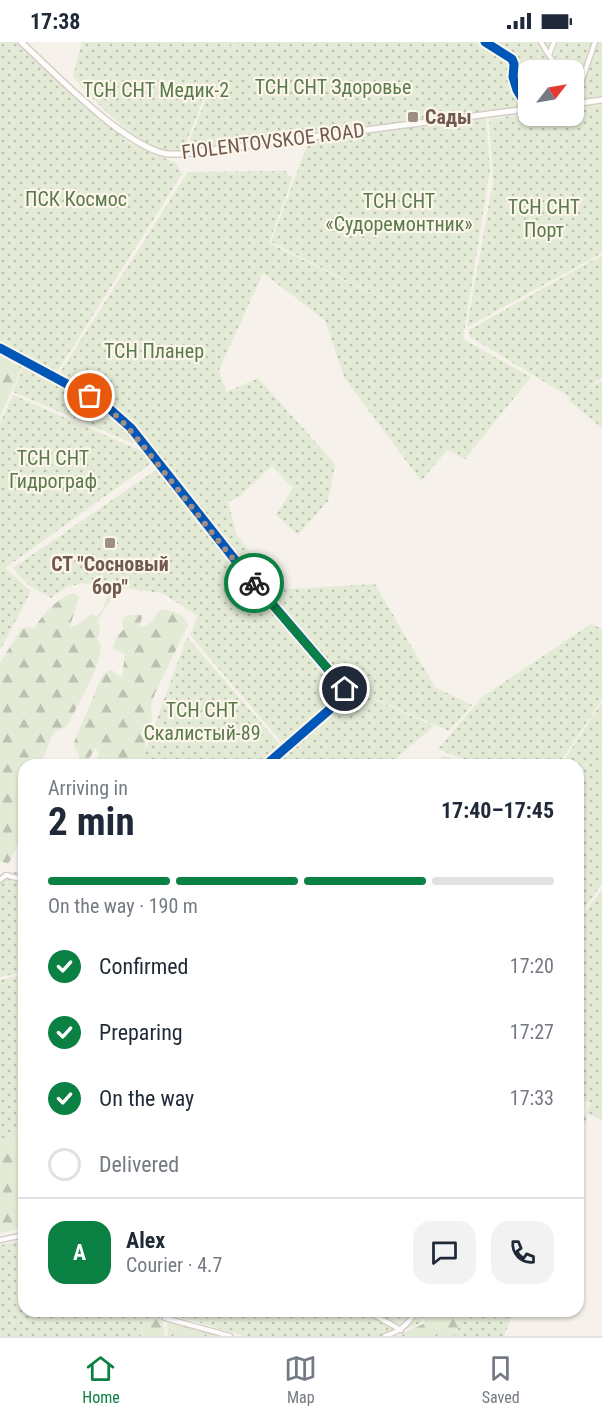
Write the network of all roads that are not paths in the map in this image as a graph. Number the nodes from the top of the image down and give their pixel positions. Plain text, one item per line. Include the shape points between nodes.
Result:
1 (21, 42) edge
2 (485, 42) edge
3 (542, 42) edge
4 (554, 42) edge
5 (595, 42) edge
6 (549, 54) junction
7 (552, 60) edge
8 (584, 74) edge
9 (518, 92) edge
10 (602, 100) edge
11 (584, 102) edge
12 (518, 110) edge
13 (0, 348) edge
14 (273, 759) edge
15 (18, 878) edge
16 (0, 880) edge
17 (18, 1236) edge
18 (0, 1240) edge
19 (377, 1317) edge
20 (413, 1317) edge
21 (165, 1318) dead end
22 (400, 1330) junction
23 (230, 1336) edge
24 (385, 1336) edge

1 - 12 main road, FIOLENTOVSKOE ROAD via 133,141 161,153 182,154
2 - 9 street via 512,59
3 - 6 street
4 - 6 street
5 - 8 street
6 - 7 street
10 - 11 main road
13 - 14 street via 104,404 131,428 243,570 345,689 344,697
15 - 16 street via 6,875
17 - 18 street
19 - 22 street
20 - 22 street
21 - 23 street
22 - 24 street

